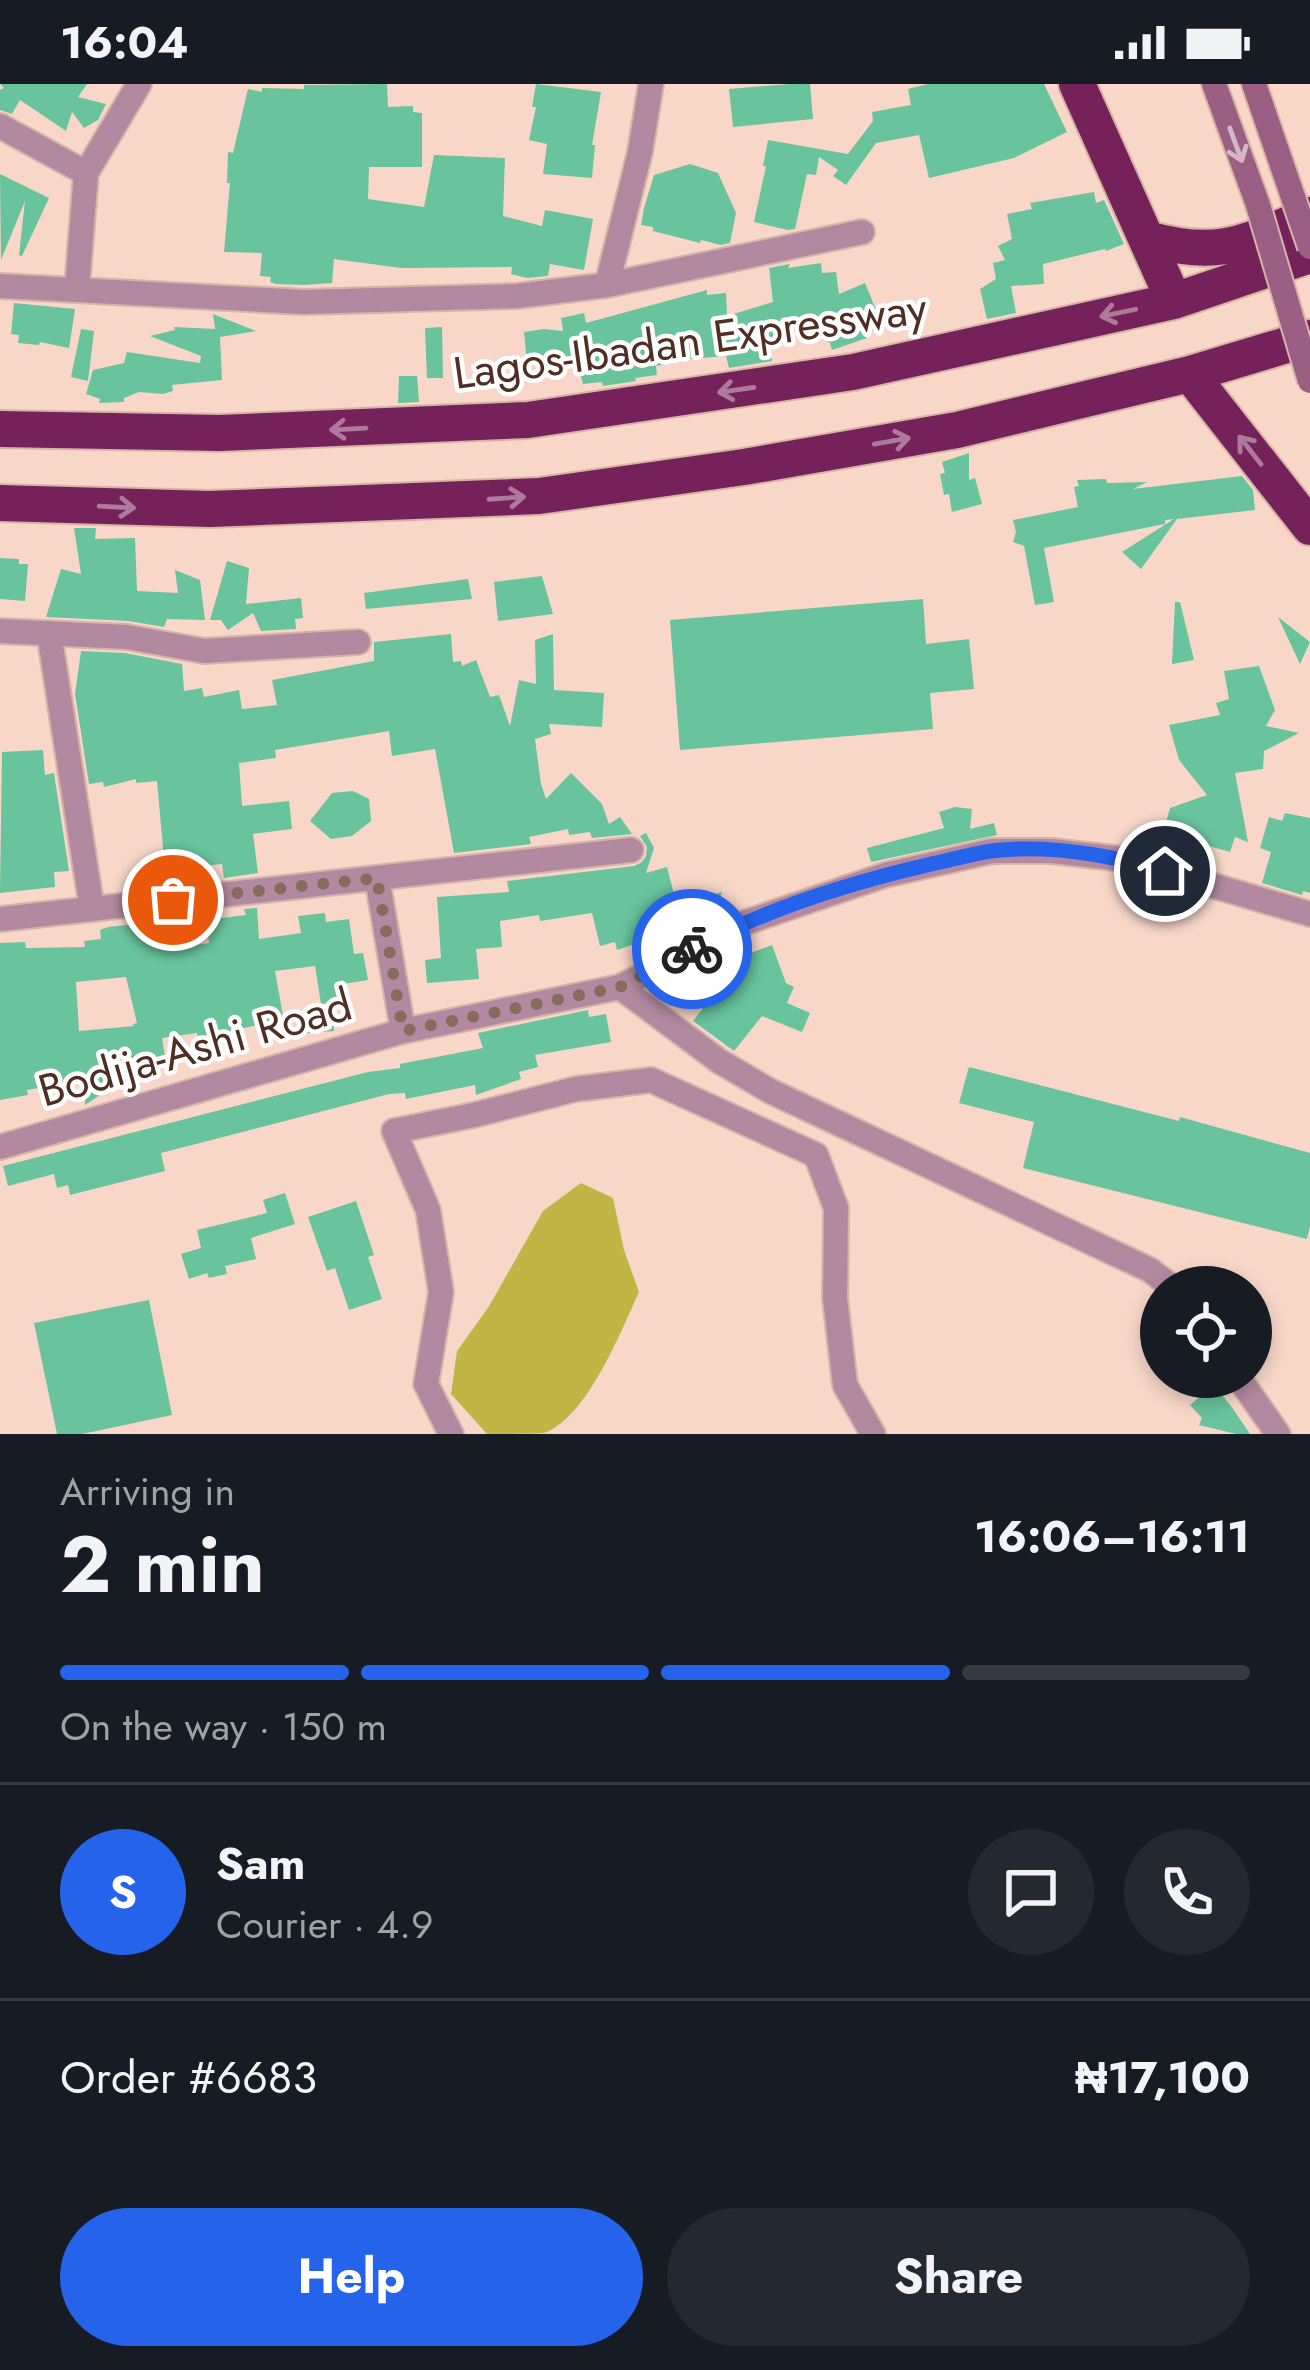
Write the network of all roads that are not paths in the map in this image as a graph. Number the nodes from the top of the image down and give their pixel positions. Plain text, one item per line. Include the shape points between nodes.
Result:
1 (139, 84) edge
2 (651, 84) edge
3 (1077, 84) edge
4 (1214, 84) edge
5 (1254, 84) edge
6 (0, 125) edge
7 (86, 173) junction
8 (1302, 207) edge
9 (862, 232) dead end
10 (1147, 239) junction
11 (1310, 251) edge
12 (608, 285) junction
13 (0, 286) edge
14 (77, 288) junction
15 (1174, 301) junction
16 (1310, 338) edge
17 (1190, 374) junction
18 (1310, 381) edge
19 (0, 429) edge
20 (0, 503) edge
21 (1310, 526) edge
22 (0, 631) edge
23 (49, 633) junction
24 (358, 642) dead end
25 (631, 850) dead end
26 (377, 878) junction
27 (92, 909) junction
28 (1310, 914) edge
29 (0, 919) edge
30 (620, 987) junction
31 (403, 1031) junction
32 (0, 1147) edge
33 (1142, 1266) edge
34 (1253, 1398) edge
35 (452, 1434) edge
36 (872, 1434) edge
37 (1278, 1434) edge

1 - 7 street
2 - 12 street
3 - 10 highway
4 -> 18 main road, bridge
5 - 8 main road
6 - 7 street
7 - 14 street
8 - 10 highway via 1238,246 1180,248
8 - 11 main road, bridge
9 - 12 street
10 - 15 highway
11 - 15 highway, Lagos-Ibadan Expressway
12 - 14 street via 304,302
13 - 14 street
15 -> 19 highway, Lagos-Ibadan Expressway via 853,372 528,421 220,433
16 - 17 highway
20 -> 17 highway via 210,509 539,496 957,430
21 -> 17 highway
22 - 23 street
23 - 24 street via 203,651
23 - 27 street
25 - 26 street
26 - 27 street
26 - 31 street
27 - 29 street
28 - 30 street, Bodija-Ashi Road via 1121,859 992,851 885,875 737,925
30 - 31 street, Bodija-Ashi Road
30 - 33 street via 770,1091
31 - 32 street, Bodija-Ashi Road
34 - 37 street
35 - 36 street via 426,1384 441,1292 428,1210 394,1131 651,1080 816,1155 836,1208 845,1384

